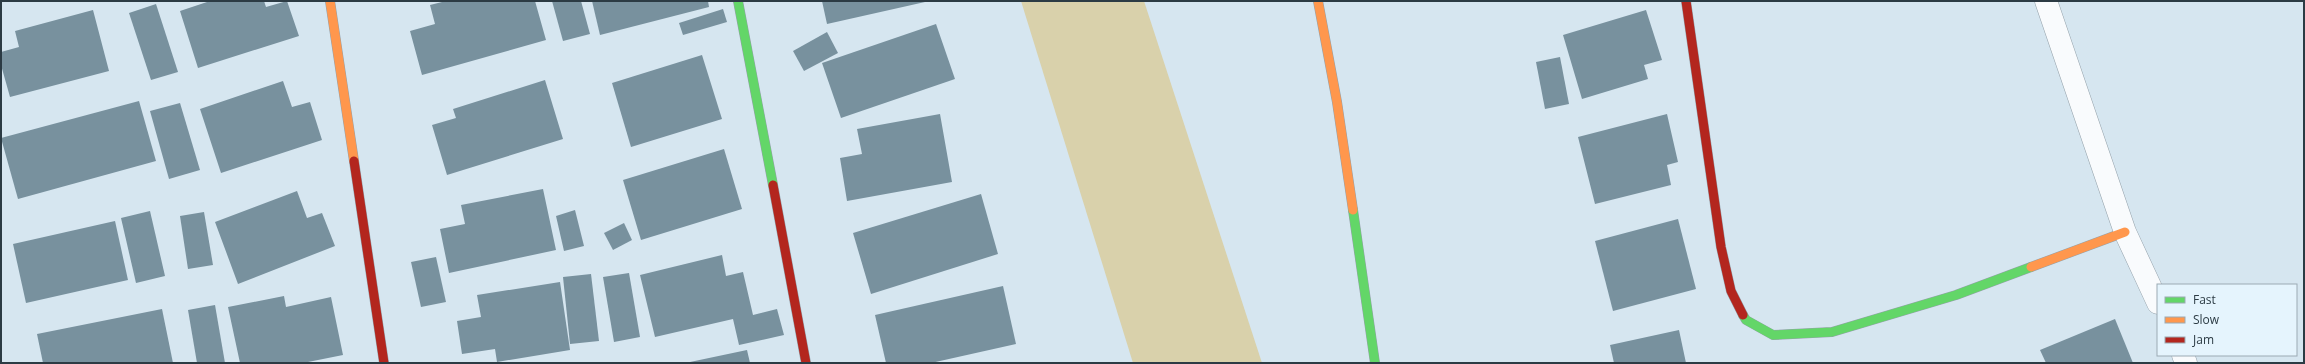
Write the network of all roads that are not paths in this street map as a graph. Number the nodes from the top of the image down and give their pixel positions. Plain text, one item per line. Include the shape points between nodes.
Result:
1 (330, 1) edge
2 (738, 1) edge
3 (1318, 1) edge
4 (1686, 1) edge
5 (2046, 1) edge
6 (2125, 232) junction
7 (2157, 301) edge
8 (384, 363) edge
9 (806, 363) edge
10 (1375, 363) edge

1 - 8 street
2 - 9 street
3 - 10 street via 1337,102
4 - 6 street via 1721,247 1731,291 1746,320 1773,335 1840,330 1956,295
5 - 6 street
6 - 7 street

